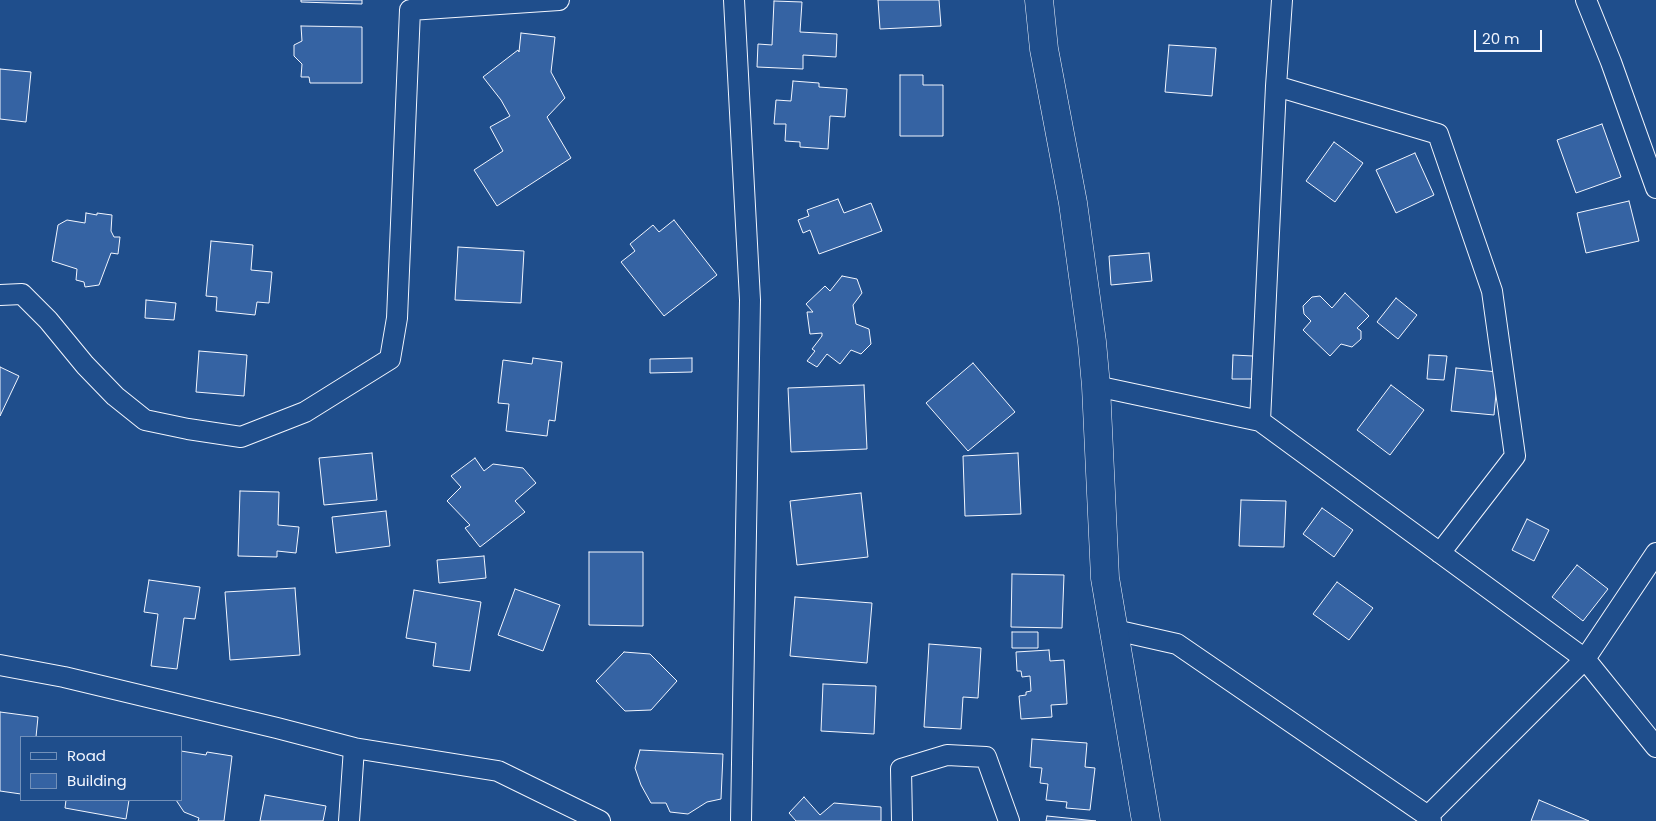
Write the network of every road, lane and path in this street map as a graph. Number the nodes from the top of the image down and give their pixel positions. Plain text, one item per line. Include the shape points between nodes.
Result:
1 (559, 0) edge
2 (734, 0) edge
3 (1039, 0) edge
4 (1282, 0) edge
5 (1586, 0) edge
6 (410, 5) edge
7 (1276, 86) junction
8 (1656, 188) edge
9 (0, 295) edge
10 (1096, 386) junction
11 (1260, 421) junction
12 (1440, 553) junction
13 (1656, 553) edge
14 (1114, 630) junction
15 (1585, 659) junction
16 (0, 665) edge
17 (1656, 747) edge
18 (354, 748) junction
19 (1429, 818) edge
20 (348, 821) edge
21 (600, 821) edge
22 (741, 821) edge
23 (902, 821) edge
24 (1009, 821) edge
25 (1146, 821) edge

1 - 6 street
2 - 22 street via 750,300
3 - 10 street via 1044,49 1073,203
4 - 7 street
5 - 8 street
6 - 9 street via 396,318 390,360 306,412 241,437 188,429 145,420 115,396 22,294
7 - 11 street
7 - 12 street via 1438,134 1492,291 1515,456
10 - 11 street
10 - 14 street via 1106,578
11 - 12 street
12 - 15 street
13 - 15 street
14 - 19 street via 1177,644
14 - 25 street
15 - 17 street
15 - 19 street
16 - 18 street via 73,679
18 - 20 street
18 - 21 street via 498,771
23 - 24 street via 901,769 947,755 986,757

